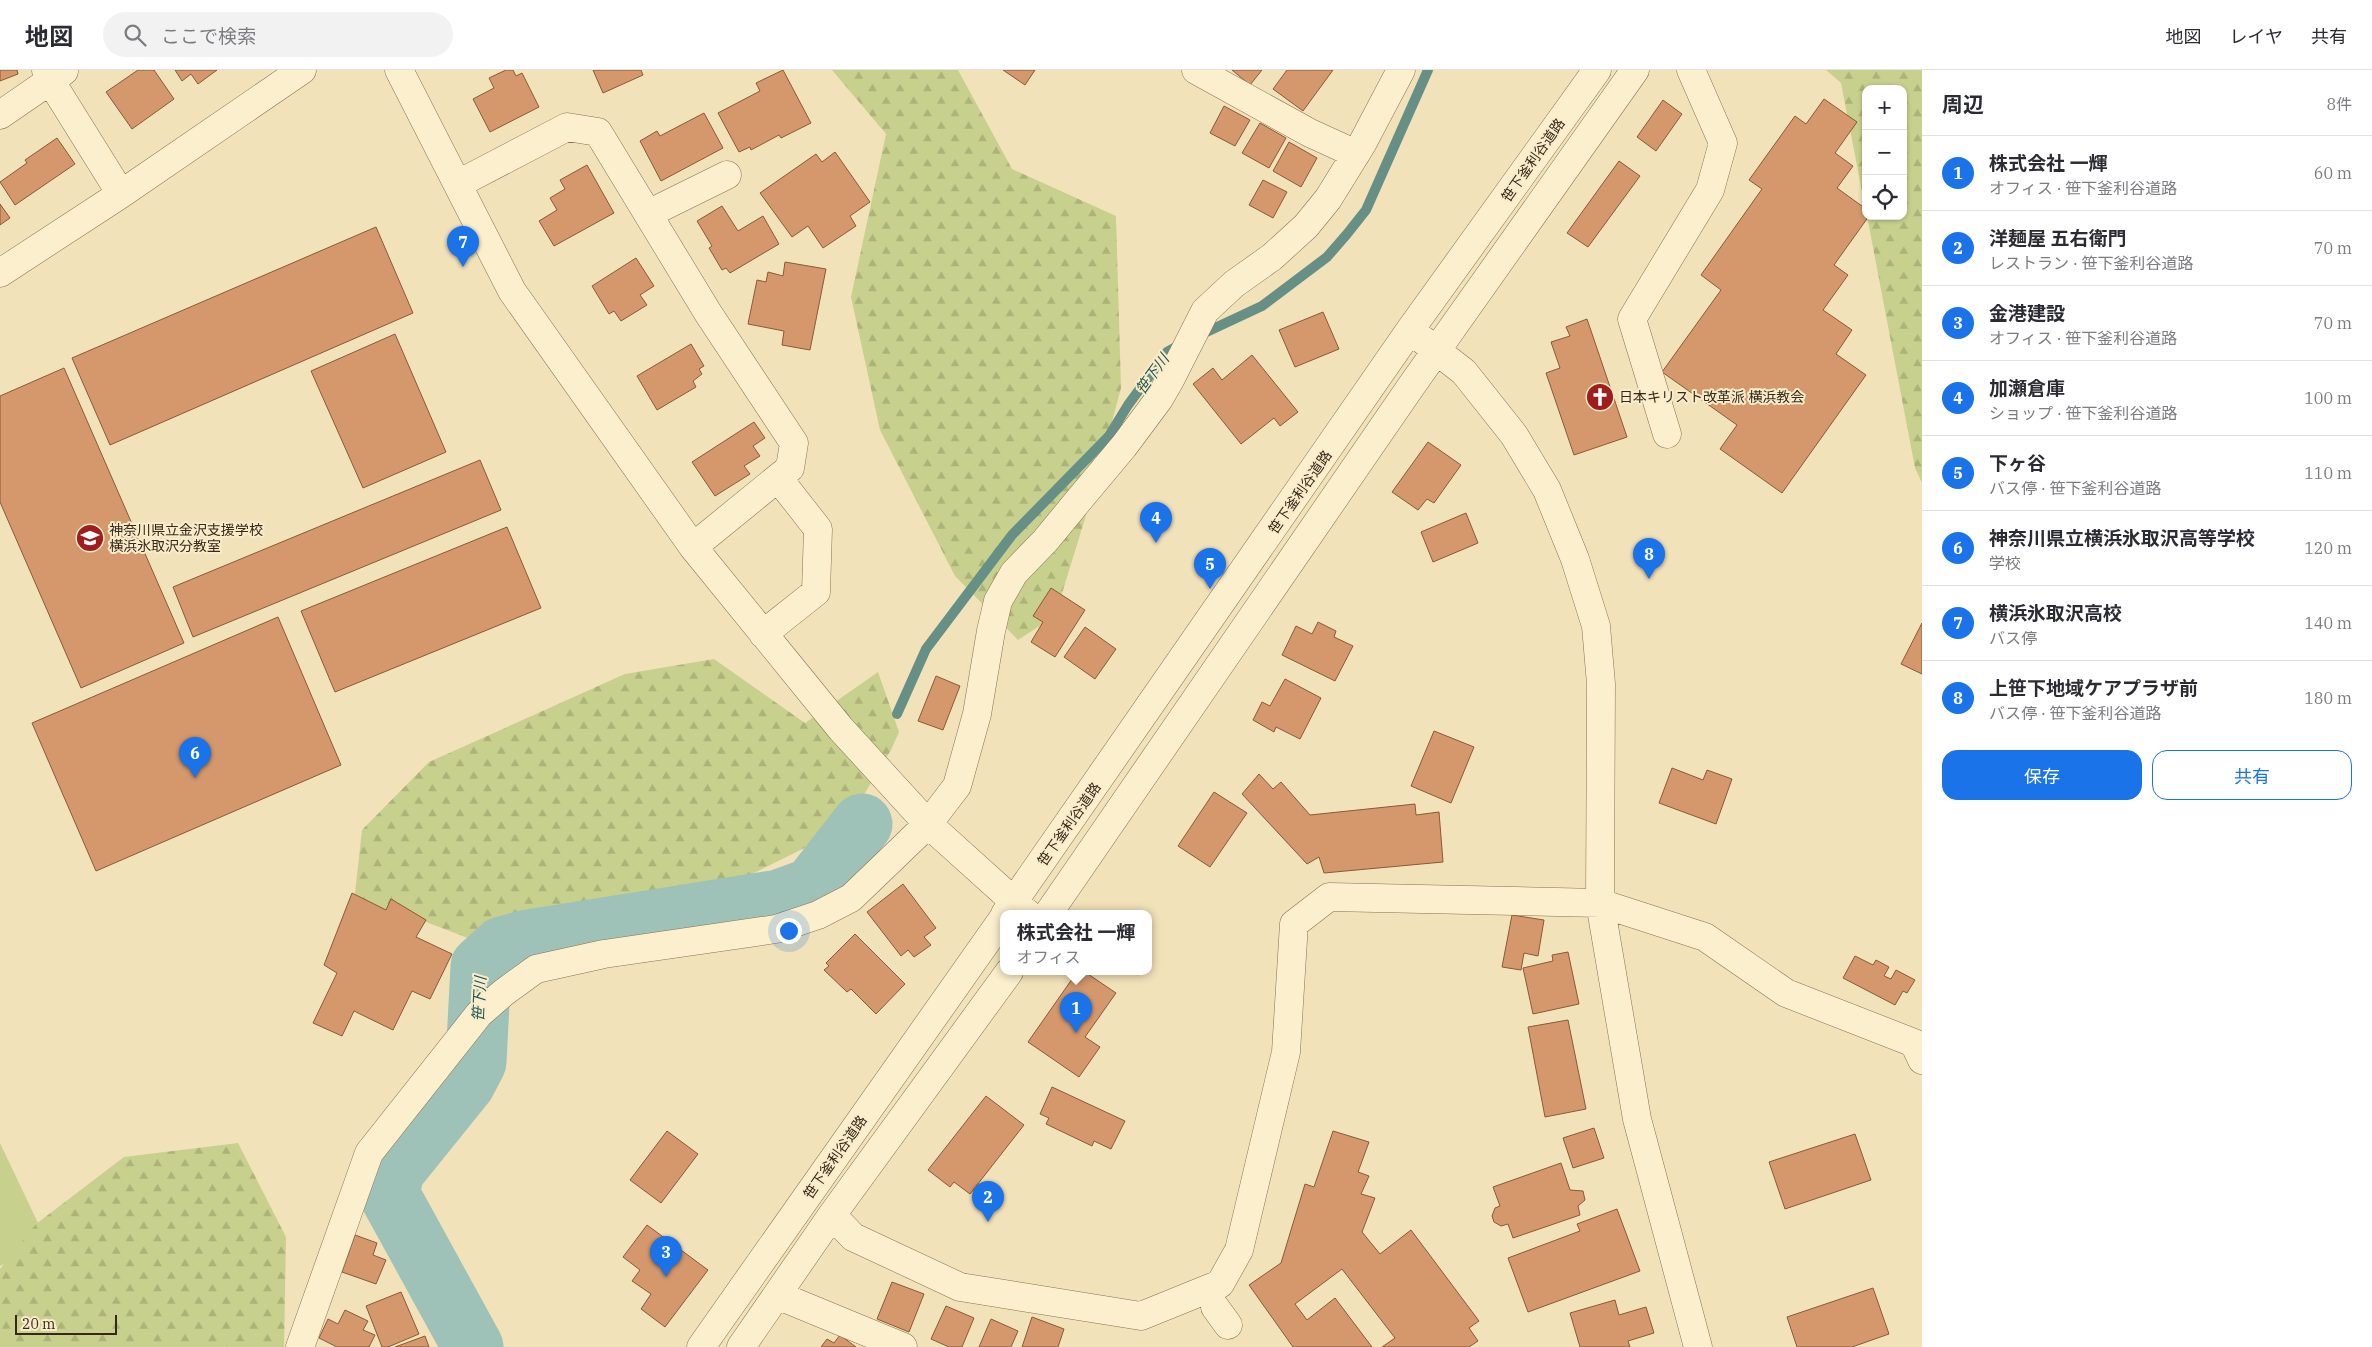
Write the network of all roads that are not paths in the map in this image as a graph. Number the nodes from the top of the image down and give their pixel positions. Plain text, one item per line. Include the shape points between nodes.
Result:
1 (302, 70) edge
2 (399, 70) edge
3 (1196, 70) edge
4 (1401, 70) edge
5 (1596, 70) edge
6 (1635, 70) edge
7 (1691, 70) edge
8 (54, 73) edge
9 (0, 115) edge
10 (1356, 154) junction
11 (727, 175) dead end
12 (458, 184) junction
13 (121, 194) junction
14 (648, 214) junction
15 (0, 273) edge
16 (1410, 330) junction
17 (1437, 351) junction
18 (1666, 434) dead end
19 (778, 478) junction
20 (693, 547) junction
21 (763, 634) junction
22 (928, 824) junction
23 (1600, 903) junction
24 (1011, 910) edge
25 (1014, 910) edge
26 (1051, 910) edge
27 (1000, 930) edge
28 (1006, 975) edge
29 (1922, 1060) edge
30 (832, 1215) junction
31 (777, 1295) junction
32 (300, 1347) edge
33 (700, 1347) edge
34 (741, 1347) edge
35 (903, 1347) edge
36 (1698, 1347) edge

1 - 13 street
2 - 12 street
3 - 10 street via 1310,133
4 - 10 street
5 - 16 street, 笹下釜利谷道路
6 - 17 street
7 - 18 street via 1723,142 1710,190 1632,319
8 - 9 street
8 - 13 street
10 - 22 street via 1328,199 1306,226 1205,311 1170,380 1124,446 1045,541 1014,572 998,601 990,631 977,714 957,786
11 - 14 street
12 - 14 street via 567,127 598,132
12 - 20 street via 512,291
13 - 15 street
14 - 19 street via 708,313 794,443 790,468
16 - 17 street
16 - 25 street, 笹下釜利谷道路
17 - 23 street via 1464,372 1508,427 1547,490 1575,559 1596,626 1601,684
17 - 26 street
19 - 20 street
19 - 21 street via 818,529 816,592
20 - 21 street
21 - 22 street via 841,729
22 - 24 street
22 - 32 street via 852,898 818,915 776,928 604,954 536,969 503,993 479,1014 369,1153
23 - 29 street via 1705,937 1786,993 1914,1043
23 - 30 street via 1329,897 1294,924 1286,1052 1239,1250 1220,1284 1141,1316 960,1287 853,1237
23 - 36 street via 1637,1119
27 - 33 street, 笹下釜利谷道路
28 - 30 street
30 - 31 street
31 - 34 street
31 - 35 street

